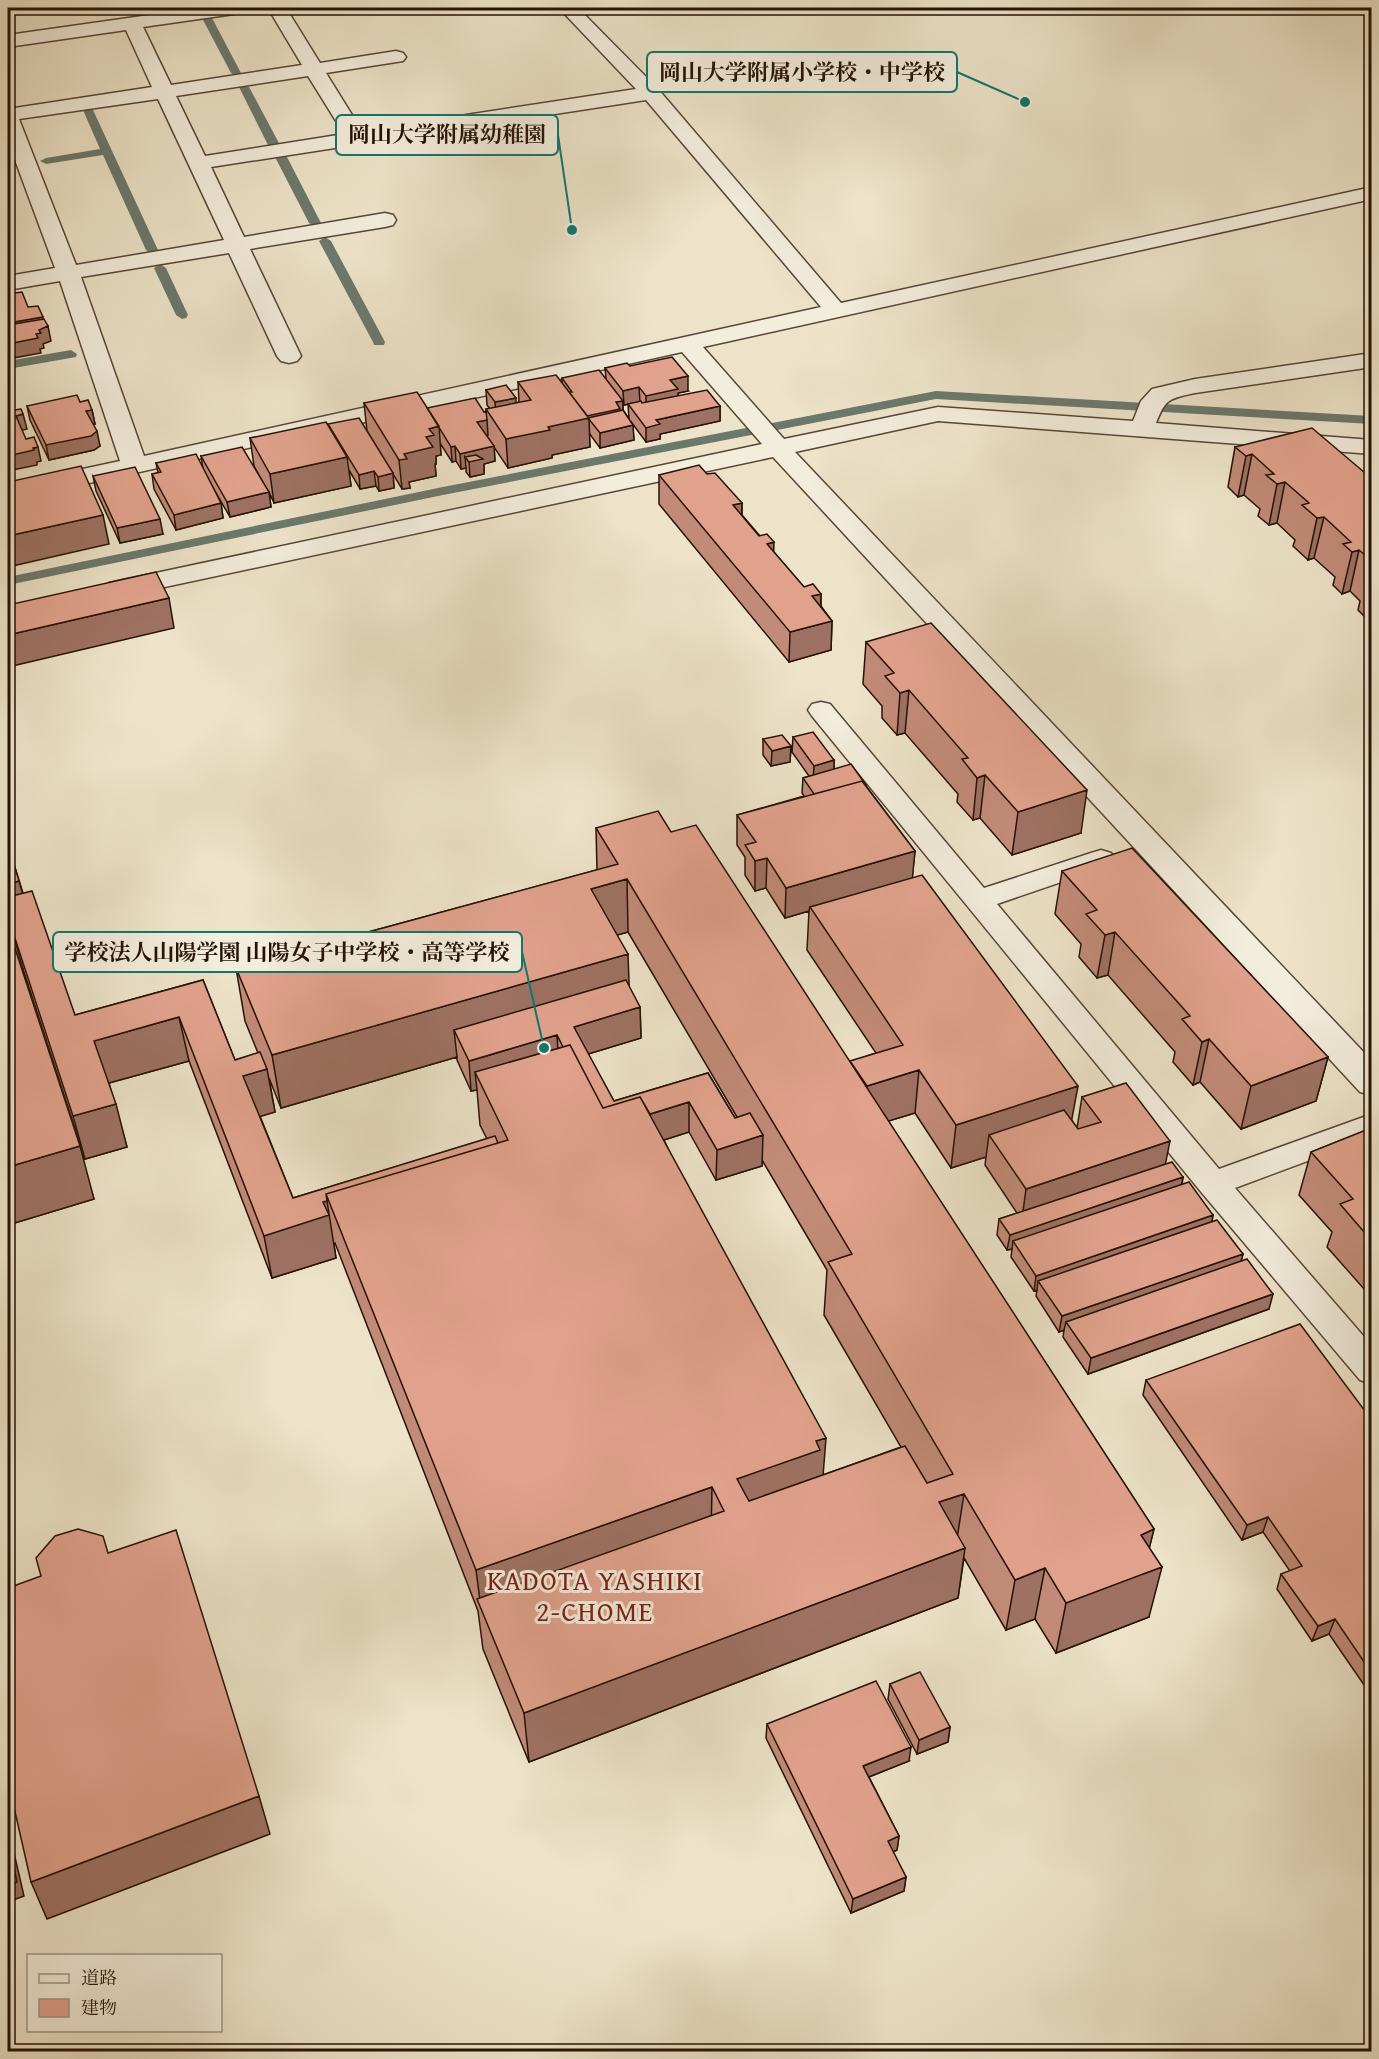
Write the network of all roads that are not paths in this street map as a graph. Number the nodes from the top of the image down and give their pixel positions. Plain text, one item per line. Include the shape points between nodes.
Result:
1 (234, 8) edge
2 (277, 8) edge
3 (568, 8) edge
4 (132, 23) junction
5 (8, 42) edge
6 (396, 57) dead end
7 (314, 69) junction
8 (165, 91) junction
9 (651, 93) junction
10 (8, 115) edge
11 (356, 138) junction
12 (198, 163) junction
13 (1371, 193) edge
14 (385, 220) dead end
15 (236, 245) junction
16 (69, 272) junction
17 (8, 283) edge
18 (835, 310) junction
19 (687, 343) junction
20 (288, 356) dead end
21 (1371, 360) edge
22 (1147, 416) junction
23 (775, 445) junction
24 (1371, 447) edge
25 (134, 464) junction
26 (8, 493) edge
27 (95, 594) edge
28 (821, 710) dead end
29 (1148, 843) junction
30 (979, 900) junction
31 (1371, 1083) edge
32 (1371, 1125) edge
33 (1214, 1184) junction
34 (1371, 1370) edge

1 - 4 street
2 - 7 street
3 - 9 street
4 - 5 street
4 - 8 street
6 - 7 street
7 - 8 street
7 - 11 street
8 - 10 street
8 - 12 street
9 - 11 street
9 - 18 street
10 - 16 street
11 - 12 street
12 - 15 street
13 - 18 street
14 - 15 street
15 - 16 street
15 - 20 street
16 - 17 street
16 - 25 street
18 - 19 street
19 - 23 street
19 - 25 street
21 - 22 street via 1161,394
22 - 23 street via 938,414
22 - 24 street
23 - 27 street
23 - 29 street
25 - 26 street
28 - 30 lane
29 - 30 lane
29 - 31 street
30 - 33 lane
32 - 33 lane
33 - 34 lane

